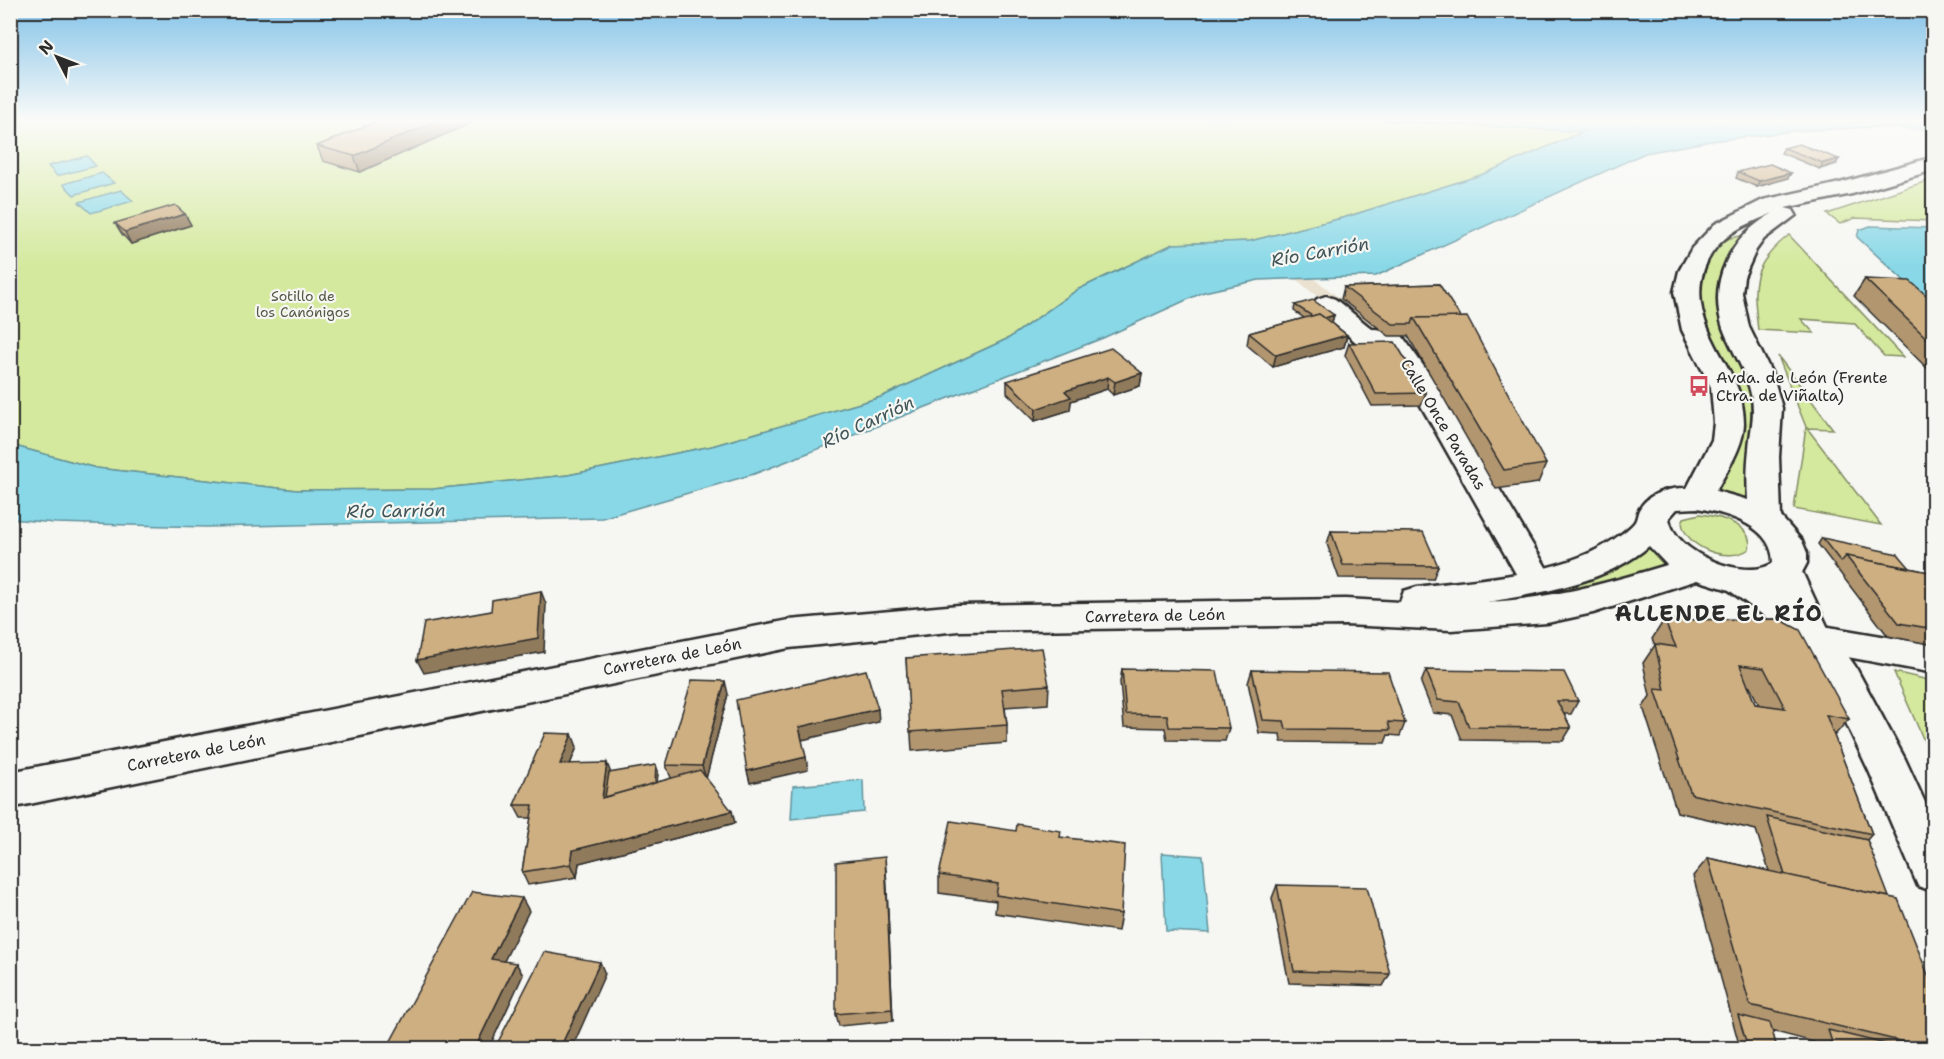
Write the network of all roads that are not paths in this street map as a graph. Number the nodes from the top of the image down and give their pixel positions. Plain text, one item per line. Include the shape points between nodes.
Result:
1 (1915, 168) edge
2 (1844, 189) junction
3 (1326, 304) dead end
4 (1697, 498) junction
5 (1765, 522) junction
6 (1653, 525) junction
7 (1698, 568) junction
8 (1786, 572) junction
9 (1536, 579) junction
10 (1741, 581) junction
11 (1345, 612) junction
12 (1814, 635) junction
13 (1934, 659) edge
14 (10, 789) edge
15 (1934, 872) edge

1 - 2 main road
2 - 4 main road via 1771,205 1722,229 1700,253 1691,271 1686,292 1695,330 1725,387 1730,423 1727,440
2 - 5 main road via 1781,216 1755,234 1739,254 1730,279 1732,315 1761,377 1768,408
3 - 9 main road, Calle Once Paradas via 1366,337 1389,336 1425,388
4 - 5 main road via 1732,505
4 - 6 main road, Carretera de León via 1662,504 1654,513
5 - 8 main road via 1791,551 1792,562
6 - 7 main road via 1667,548
6 - 9 main road, Carretera de León via 1620,551 1581,568
7 - 10 main road
7 - 11 main road, Carretera de León via 1609,596 1547,610 1451,617
8 - 10 main road via 1760,582
8 - 12 main road
9 - 11 main road, Carretera de León
10 - 12 main road
11 - 14 main road, Carretera de León via 959,618 789,633
12 - 13 main road
12 - 15 main road via 1842,676

